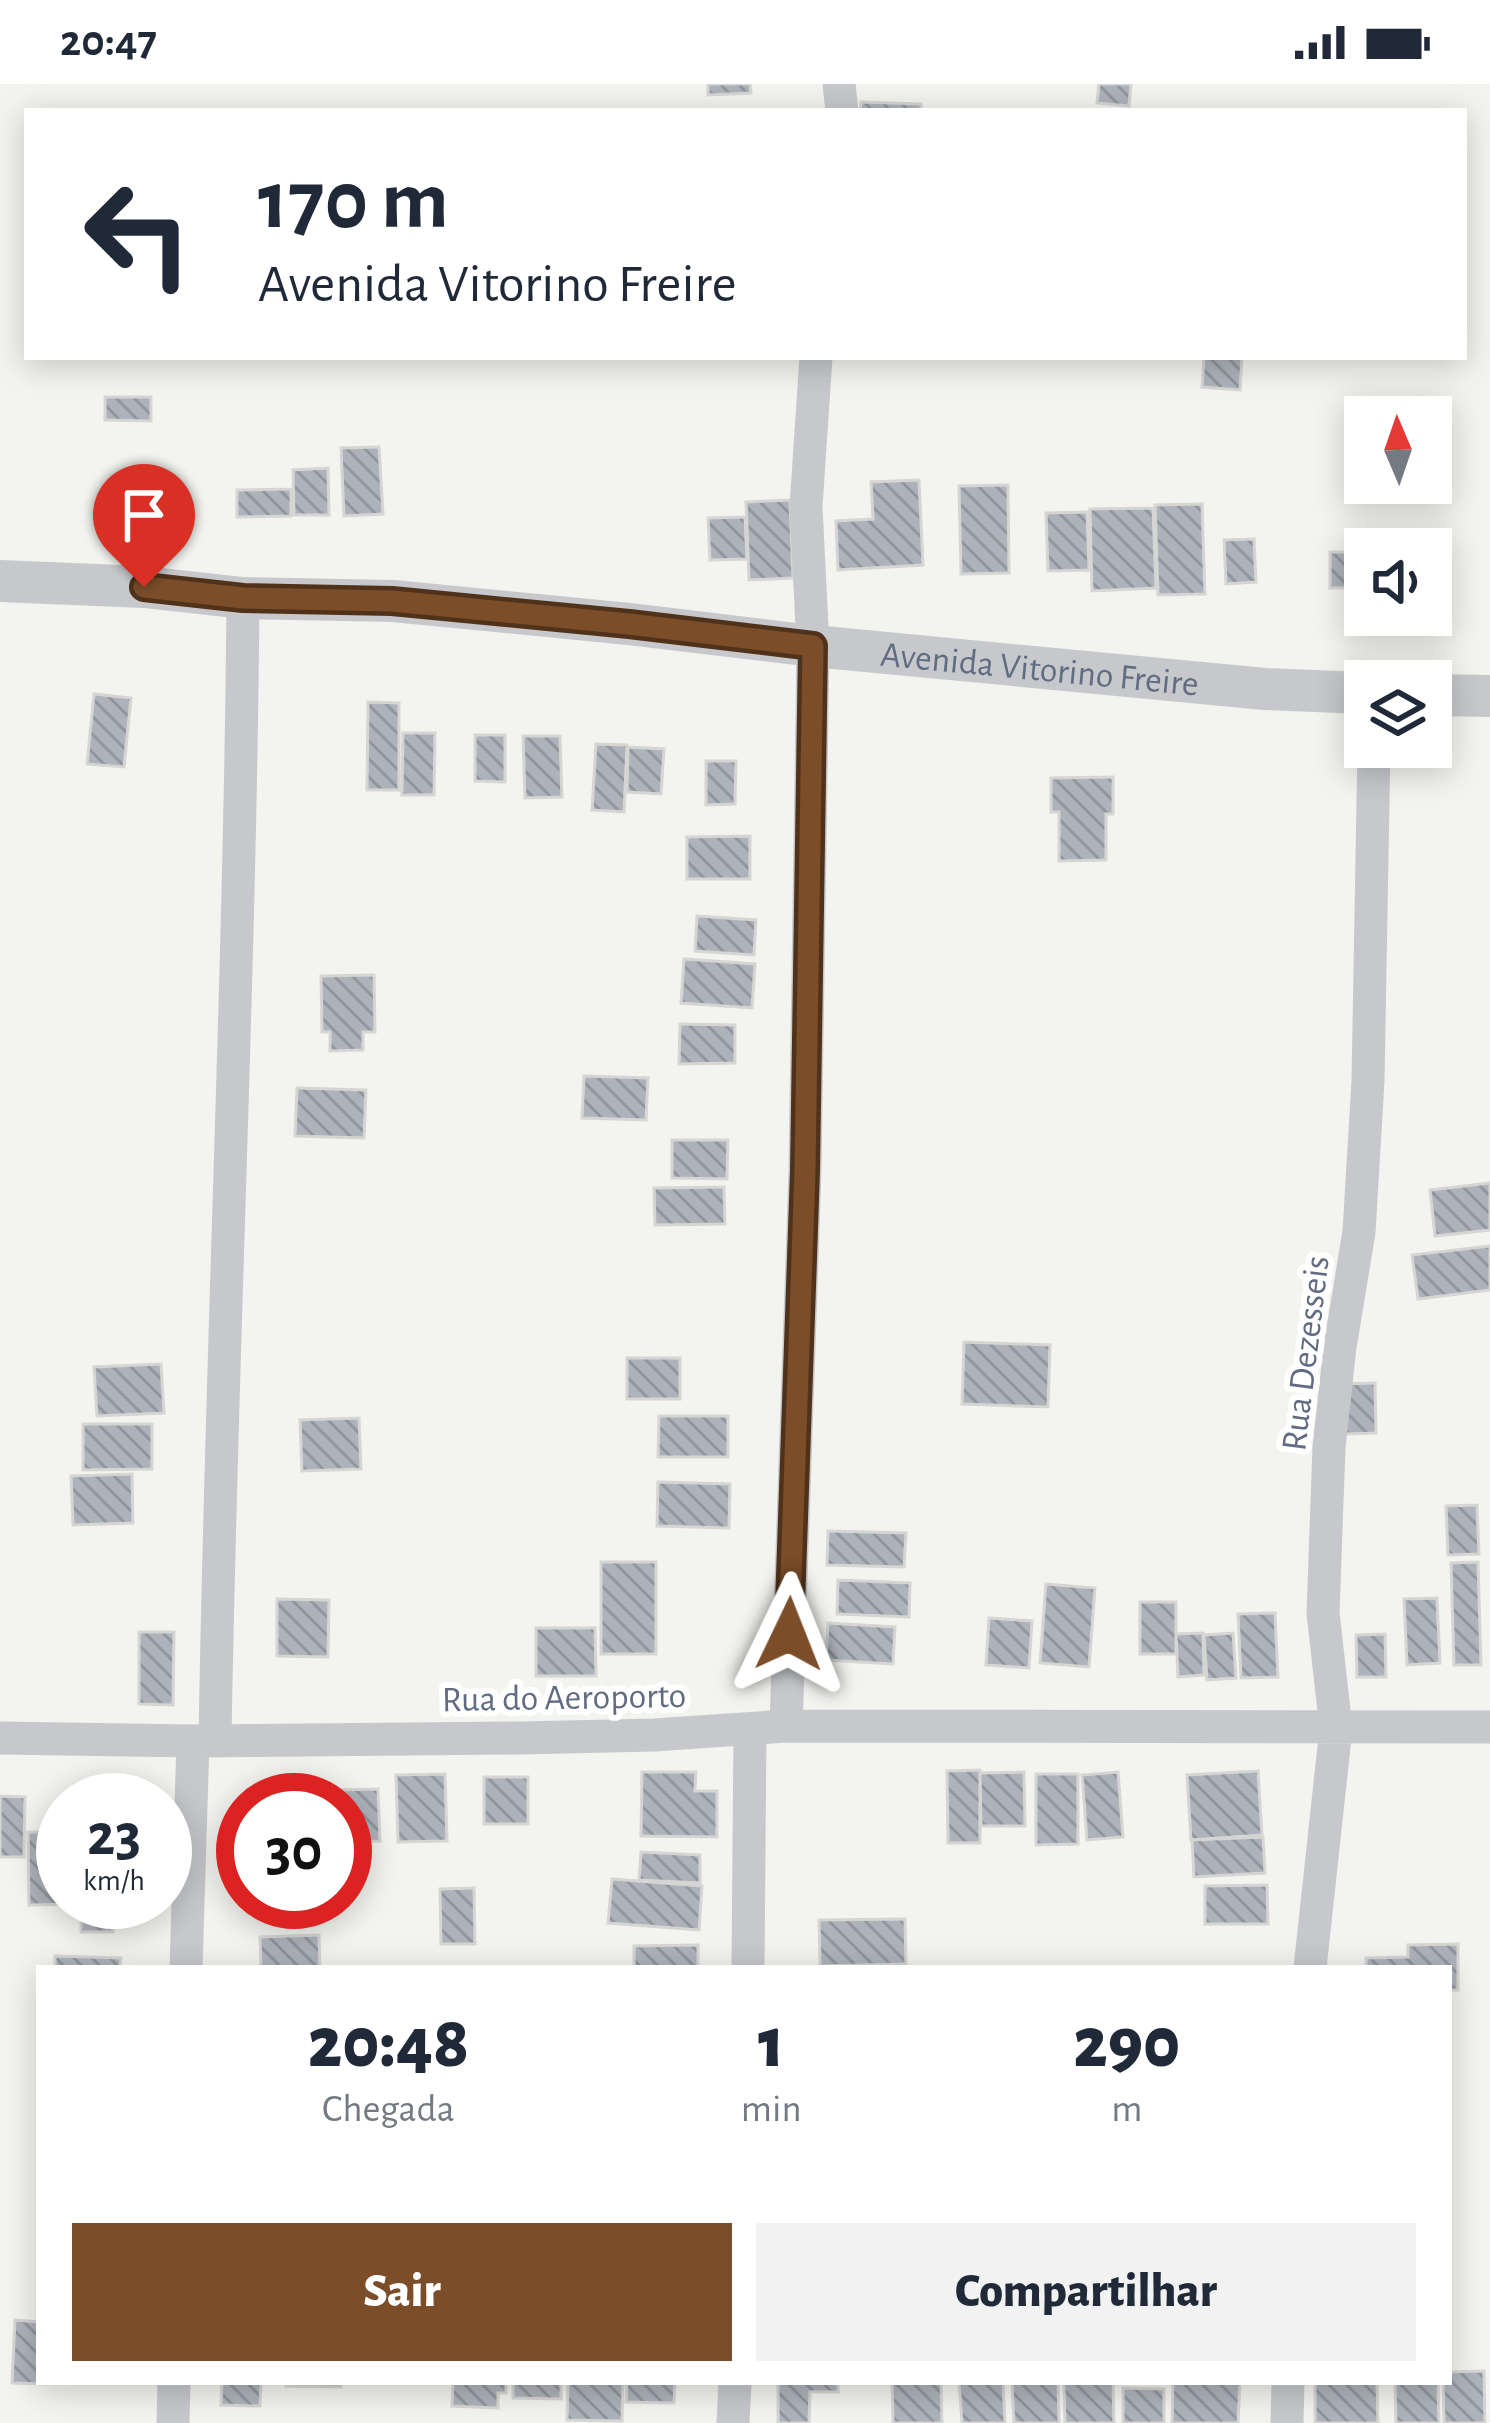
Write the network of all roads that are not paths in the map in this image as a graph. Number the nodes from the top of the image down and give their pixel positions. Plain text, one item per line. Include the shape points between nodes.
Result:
1 (816, 360) edge
2 (0, 580) edge
3 (243, 598) junction
4 (813, 646) junction
5 (1344, 692) edge
6 (1452, 695) edge
7 (1490, 696) edge
8 (1374, 768) edge
9 (786, 1726) junction
10 (1490, 1727) edge
11 (1336, 1728) junction
12 (750, 1729) junction
13 (0, 1738) edge
14 (204, 1741) junction
15 (186, 1965) edge
16 (748, 1965) edge
17 (1310, 1965) edge
18 (174, 2385) edge
19 (735, 2385) edge
20 (1288, 2385) edge
21 (173, 2423) edge
22 (733, 2423) edge
23 (1287, 2423) edge

1 - 4 street via 806,507
2 - 3 street, Avenida Vitorino Freire
3 - 4 street, Avenida Vitorino Freire via 392,601
3 - 14 street
4 - 5 street, Avenida Vitorino Freire
4 - 9 street
6 - 7 street
8 - 11 street, Rua Dezesseis via 1369,1081 1359,1232 1329,1447 1323,1613
9 - 11 street, Rua do Aeroporto
9 - 12 street, Rua do Aeroporto
10 - 11 street, Rua do Aeroporto
11 - 17 street, Rua Dezesseis
12 - 14 street, Rua do Aeroporto
12 - 16 street
13 - 14 street, Rua do Aeroporto
14 - 15 street
18 - 21 street
19 - 22 street
20 - 23 street

